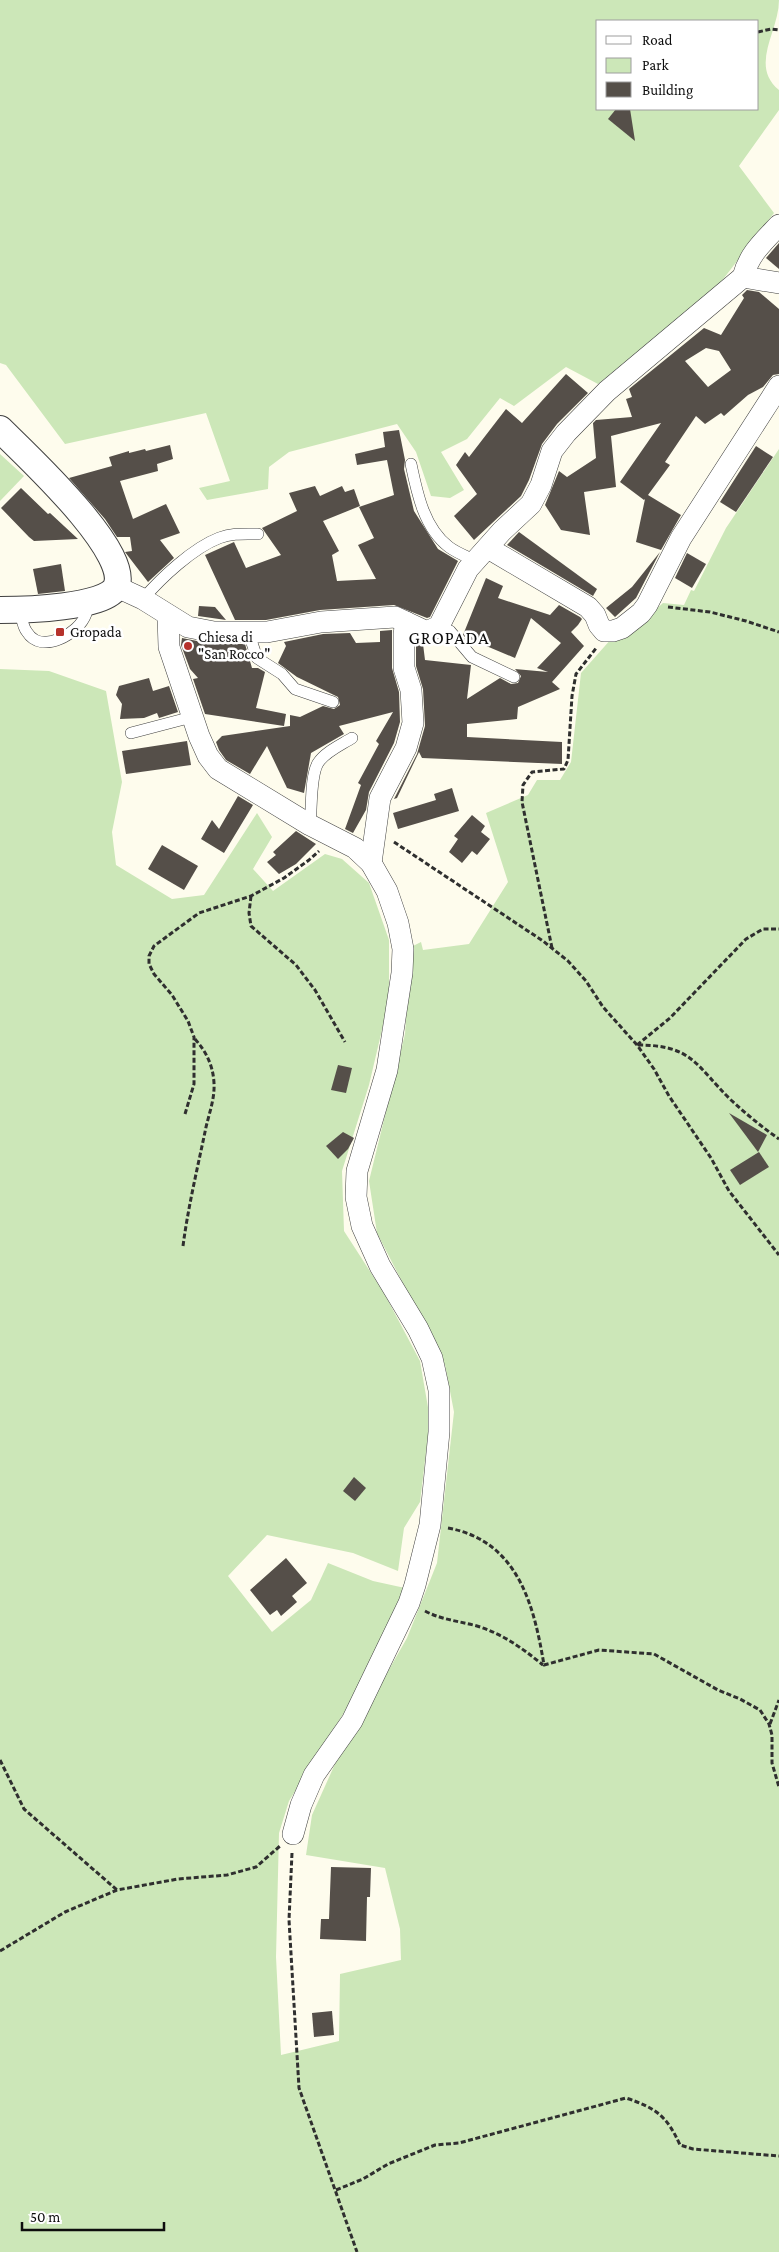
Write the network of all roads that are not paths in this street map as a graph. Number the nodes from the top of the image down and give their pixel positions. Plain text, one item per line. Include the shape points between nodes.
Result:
1 (779, 225) edge
2 (743, 277) junction
3 (779, 283) edge
4 (779, 386) edge
5 (0, 429) edge
6 (411, 464) dead end
7 (258, 534) dead end
8 (482, 554) junction
9 (117, 587) junction
10 (143, 599) junction
11 (88, 603) junction
12 (10, 610) edge
13 (168, 616) junction
14 (406, 622) junction
15 (439, 626) junction
16 (249, 634) junction
17 (514, 677) dead end
18 (333, 702) dead end
19 (192, 717) junction
20 (131, 733) dead end
21 (352, 738) dead end
22 (310, 825) junction
23 (372, 863) junction
24 (293, 1834) road end

1 - 2 street via 755,249
2 - 3 street
2 - 8 street via 607,391 566,432 552,452 531,504
4 - 8 street via 680,538 647,605 622,628 604,631 588,607
5 - 9 street via 57,486 103,539 118,572
6 - 8 lane via 429,523 439,538 450,548
7 - 10 lane via 239,533 210,543 177,566
8 - 15 street via 468,569
9 - 10 street
9 - 11 street via 107,596
10 - 13 street
11 - 12 street
11 - 12 lane via 86,616 75,630 48,642 37,641 27,633
13 - 16 street via 188,627
13 - 19 street via 169,647
14 - 15 street via 427,632
14 - 16 street via 394,617 350,619
14 - 23 street via 404,668 411,690 412,723 406,748 380,798
15 - 17 lane via 450,631 472,657
16 - 18 lane via 257,658 282,674 295,689
19 - 20 lane
19 - 22 street via 208,756 218,769
21 - 22 lane via 318,762
22 - 23 street via 355,848
23 - 24 street via 387,891 398,924 403,949 402,973 387,1070 357,1171 356,1197 362,1226 376,1258 432,1358 439,1390 439,1423 430,1525 409,1603 352,1721 314,1775

